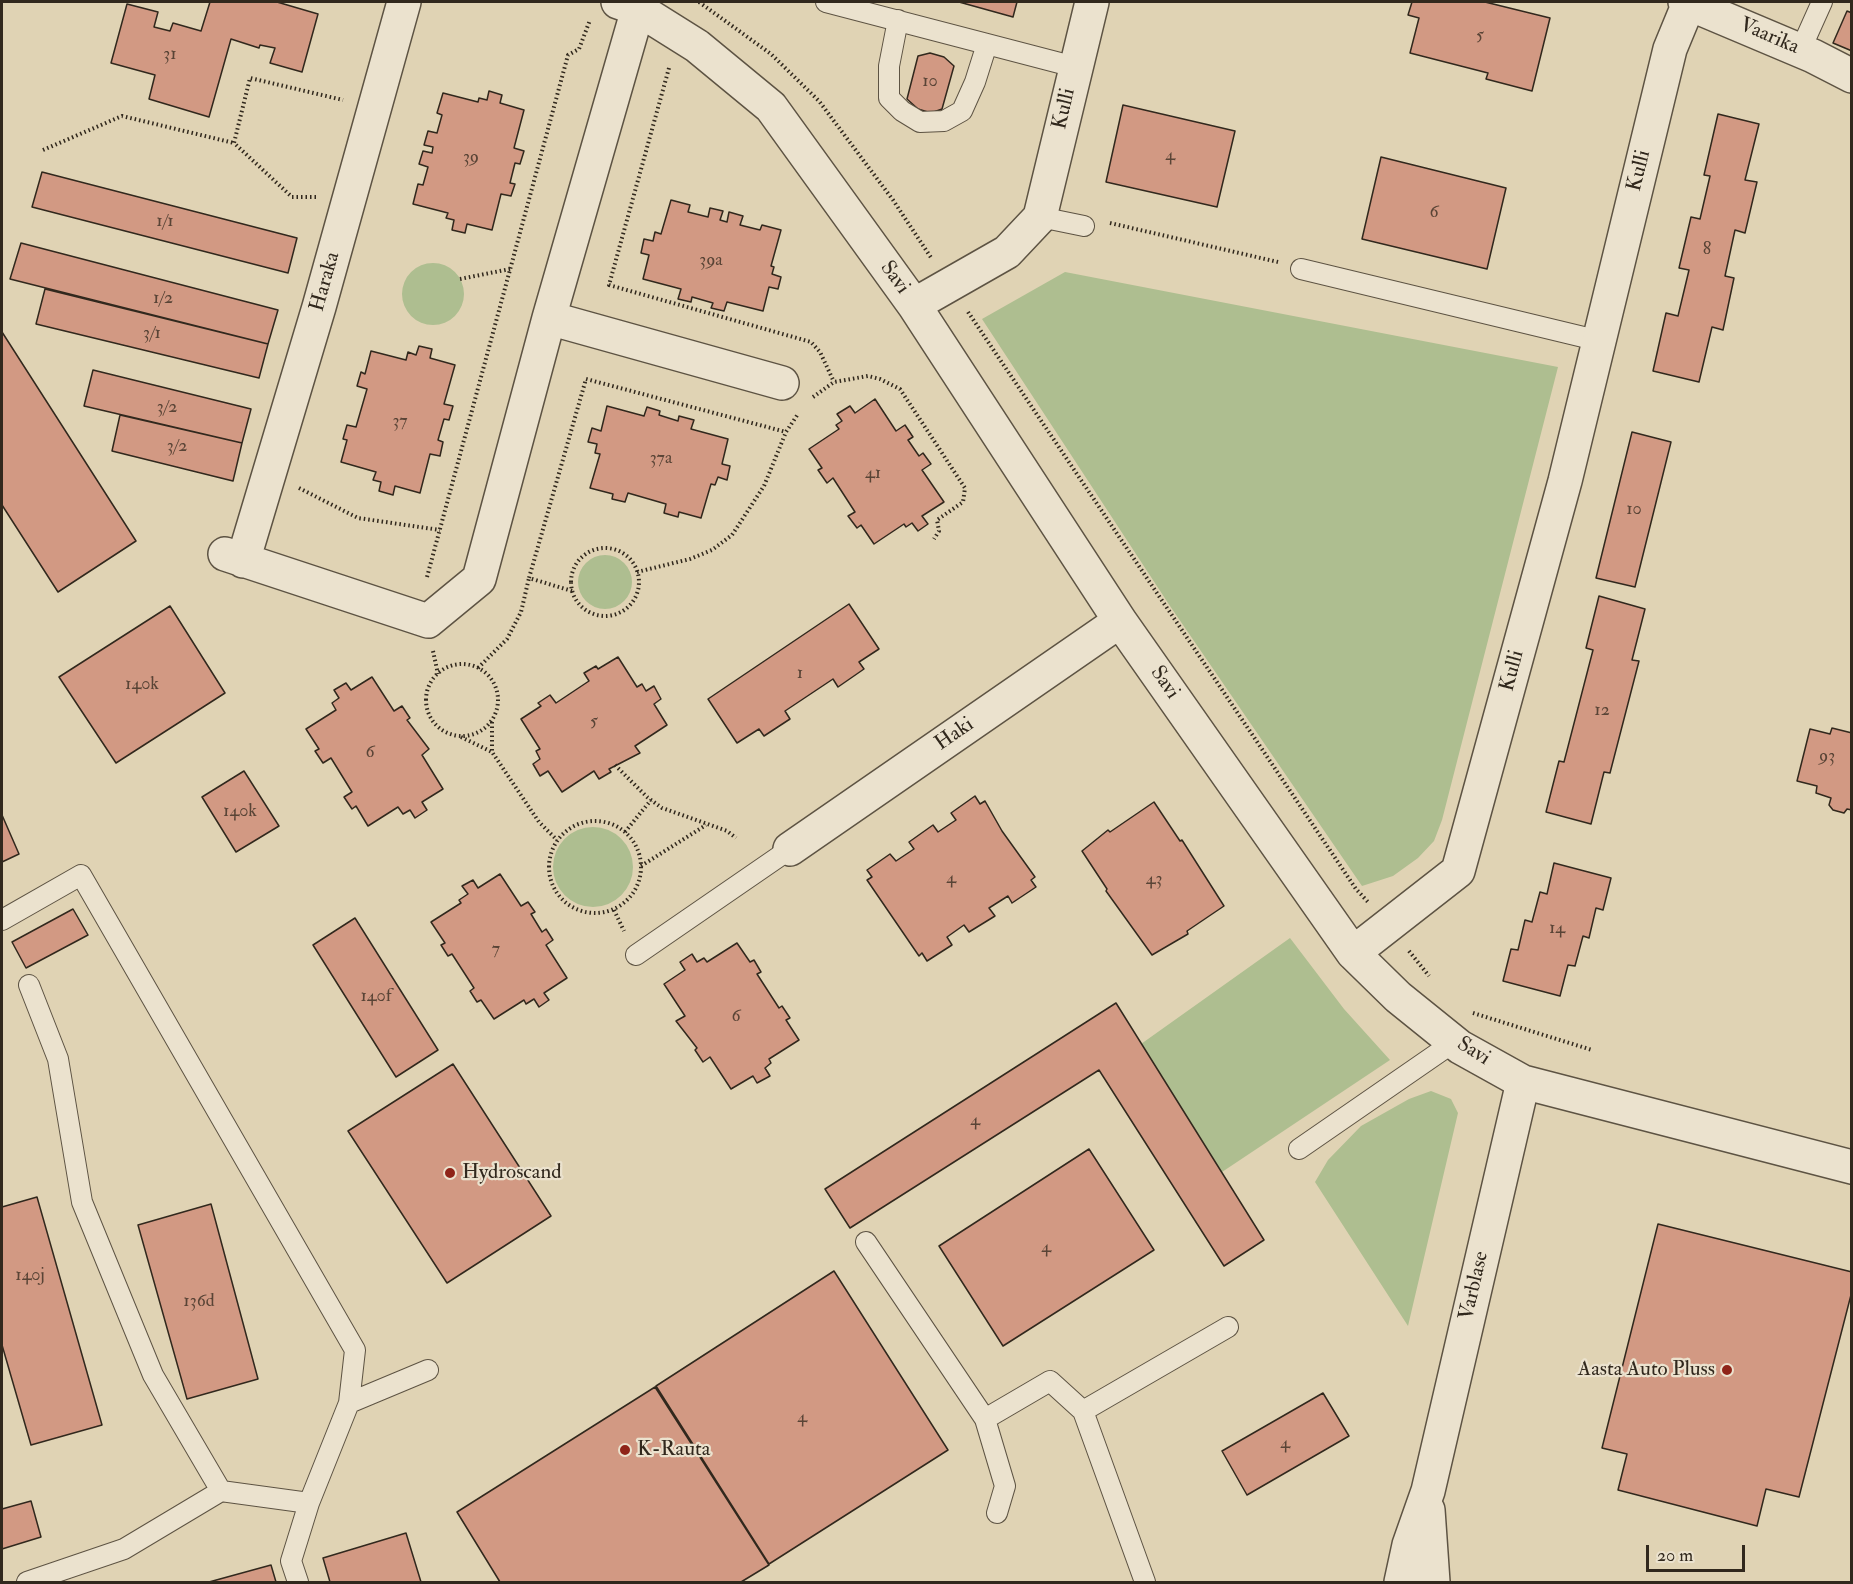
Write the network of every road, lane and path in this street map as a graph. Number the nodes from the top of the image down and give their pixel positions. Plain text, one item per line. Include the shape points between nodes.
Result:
1 (404, 2) edge
2 (699, 2) edge
3 (825, 2) edge
4 (1092, 2) edge
5 (1687, 2) edge
6 (1822, 2) edge
7 (628, 5) edge
8 (590, 20) dead end
9 (898, 20) junction
10 (987, 44) junction
11 (1800, 51) junction
12 (670, 65) dead end
13 (1075, 67) junction
14 (1851, 76) edge
15 (347, 101) dead end
16 (234, 143) junction
17 (43, 150) dead end
18 (320, 196) dead end
19 (1040, 217) junction
20 (1084, 226) joint
21 (510, 269) junction
22 (1301, 269) joint
23 (460, 279) dead end
24 (949, 285) junction
25 (914, 305) junction
26 (549, 318) junction
27 (1600, 341) junction
28 (834, 382) junction
29 (798, 397) junction
30 (786, 432) junction
31 (268, 474) junction
32 (440, 530) junction
33 (934, 539) dead end
34 (637, 572) junction
35 (529, 578) junction
36 (572, 591) junction
37 (416, 617) junction
38 (1120, 621) junction
39 (478, 668) junction
40 (492, 722) junction
41 (461, 736) junction
42 (492, 752) junction
43 (615, 765) dead end
44 (651, 800) junction
45 (706, 825) junction
46 (626, 832) junction
47 (736, 838) dead end
48 (556, 840) junction
49 (790, 849) joint
50 (640, 866) junction
51 (2, 920) edge
52 (1389, 925) junction
53 (1353, 953) junction
54 (636, 955) dead end
55 (1431, 979) dead end
56 (29, 985) dead end
57 (1471, 1012) dead end
58 (1454, 1042) junction
59 (1592, 1050) dead end
60 (1523, 1082) junction
61 (1299, 1149) dead end
62 (1851, 1167) edge
63 (866, 1242) dead end
64 (1228, 1327) dead end
65 (428, 1370) dead end
66 (349, 1403) junction
67 (1083, 1411) junction
68 (985, 1419) junction
69 (221, 1491) junction
70 (1428, 1491) junction
71 (309, 1503) junction
72 (997, 1513) dead end
73 (27, 1582) edge
74 (298, 1582) edge
75 (1145, 1582) edge
76 (1401, 1582) edge
77 (1433, 1582) edge

1 - 31 street, Haraka
2 - 24 path via 771,54 819,101
3 - 9 lane
4 - 13 street, Kulli
5 - 11 street, Vaarika
5 - 27 street, Kulli via 1670,49
6 - 11 lane
7 - 25 street, Savi via 697,46 771,107
7 - 26 street
8 - 21 path via 579,50 568,55
9 - 10 lane
9 - 10 lane via 889,66 889,98 920,122 944,121 962,111
10 - 13 lane
11 - 14 street, Vaarika
12 - 28 path via 609,285 811,342
13 - 19 street, Kulli
15 - 16 path via 250,78
16 - 17 path via 123,116
16 - 18 path via 292,197
19 - 20 lane
19 - 24 street via 1007,252
20 - 22 path via 1102,221
21 - 23 path
21 - 32 path
22 - 27 lane
24 - 25 street
24 - 52 path via 1356,889
25 - 38 street, Savi
26 - 29 street
26 - 37 street via 479,579 428,621
27 - 52 street, Kulli via 1458,871
28 - 29 path
28 - 33 path via 868,376 880,379 900,389 927,428 965,488 963,502 937,520 939,531
29 - 30 path
30 - 34 path via 764,486 732,536 690,559
30 - 35 path via 586,379
31 - 32 path via 358,518
31 - 37 street, Haraka via 234,557
32 - 37 path
34 - 36 path via 616,550 595,550 573,570
34 - 36 path via 639,583 632,603 614,615 593,614 583,609
35 - 36 path
35 - 39 path via 521,612 507,639
38 - 49 street, Haki
38 - 53 street, Savi
39 - 40 path via 494,682 497,692
39 - 41 path via 447,668 430,683 429,713 439,728
40 - 41 path via 483,730
40 - 42 path
41 - 42 path
42 - 48 path via 539,822
43 - 44 path
44 - 45 path
44 - 46 path
45 - 47 path
45 - 50 path
46 - 48 path via 597,820 582,822
46 - 50 path via 635,844
48 - 50 path via 548,868 551,884 558,897 584,913 614,910 627,901 636,889
49 - 54 lane
51 - 66 lane via 81,875 356,1350
52 - 53 street, Kulli
52 - 55 path
53 - 58 street, Savi via 1398,997
56 - 69 lane via 58,1059 82,1202 153,1376
57 - 59 path
58 - 60 street, Savi
58 - 61 lane
60 - 62 street, Savi
60 - 70 street, Varblase
63 - 68 lane
64 - 67 lane
65 - 66 lane
66 - 71 lane
67 - 68 lane via 1050,1380
67 - 75 lane
68 - 72 lane via 1005,1486
69 - 71 lane
69 - 73 lane via 124,1550
70 - 76 street, Varblase
70 - 77 street, Varblase
71 - 74 lane via 291,1561

